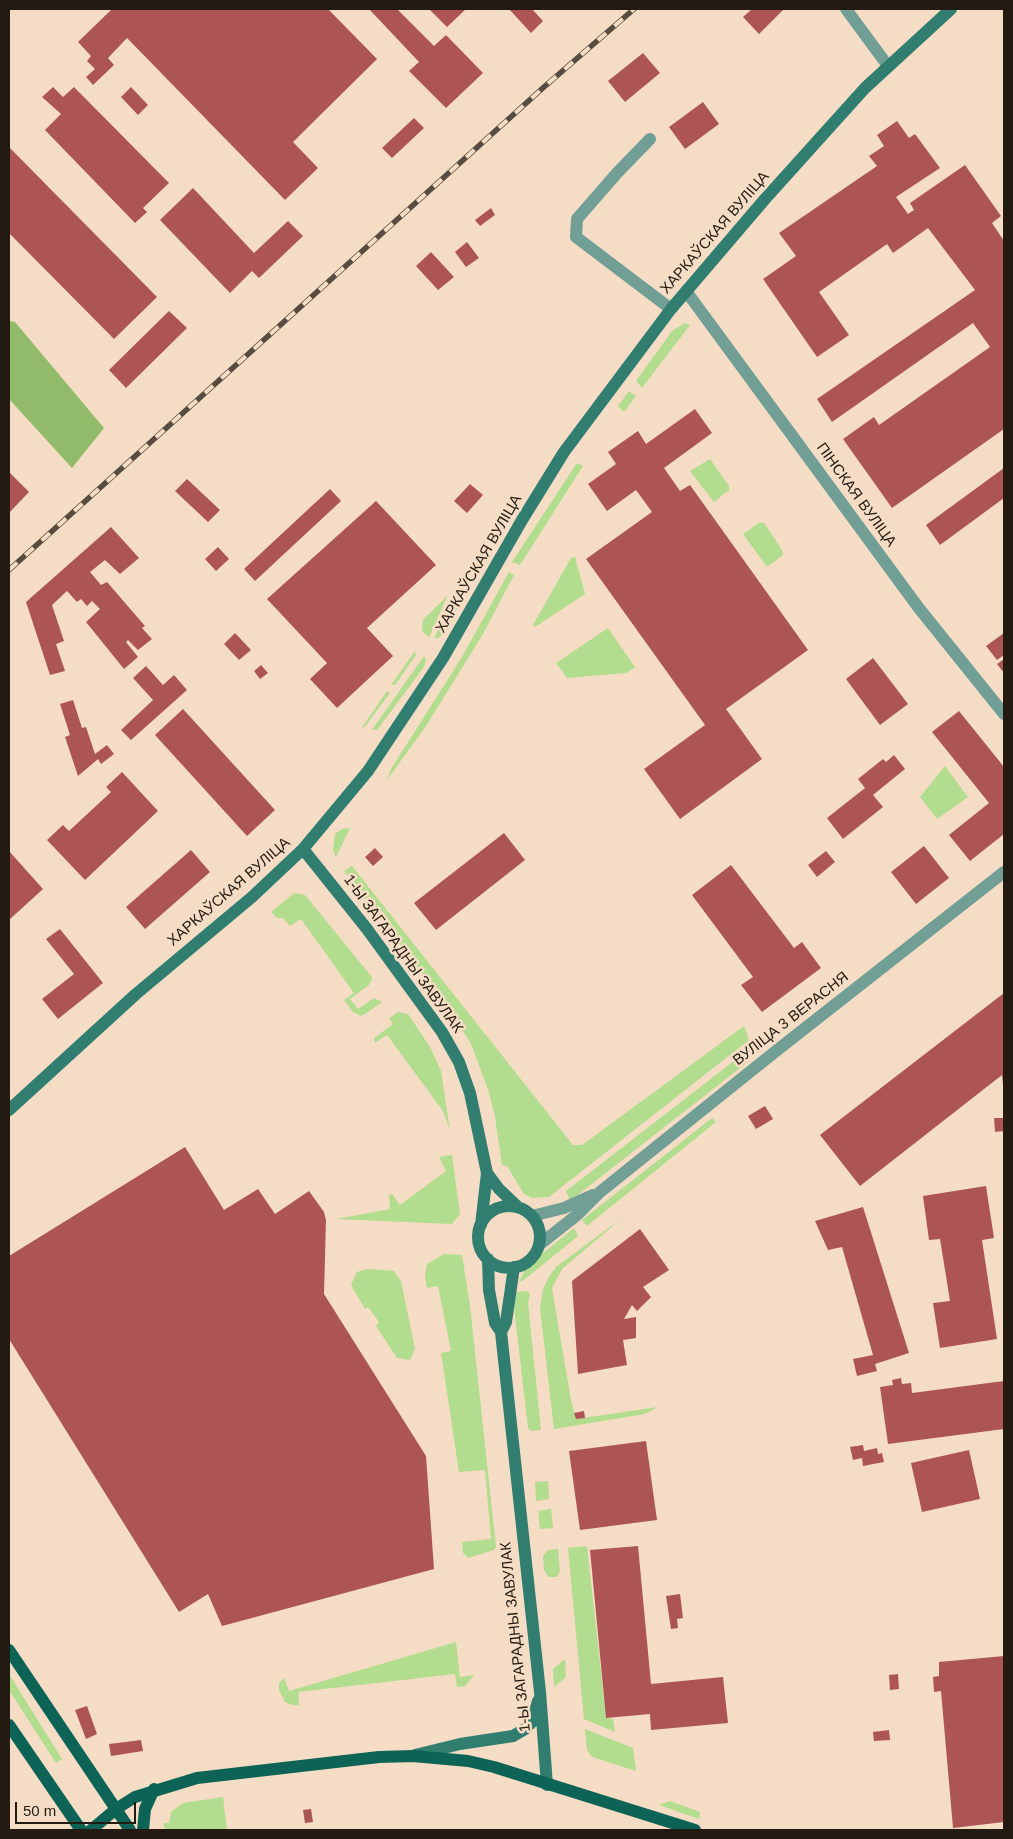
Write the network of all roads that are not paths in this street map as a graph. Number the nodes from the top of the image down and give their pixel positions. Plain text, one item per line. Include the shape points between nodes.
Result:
1 (846, 9) edge
2 (951, 9) edge
3 (888, 66) junction
4 (650, 139) dead end
5 (686, 291) junction
6 (671, 309) junction
7 (1004, 714) edge
8 (303, 849) junction
9 (1004, 872) edge
10 (9, 1110) edge
11 (486, 1173) junction
12 (600, 1192) junction
13 (518, 1207) junction
14 (532, 1216) junction
15 (480, 1224) junction
16 (539, 1245) junction
17 (488, 1259) junction
18 (514, 1267) junction
19 (502, 1332) junction
20 (9, 1650) edge
21 (540, 1692) junction
22 (9, 1725) edge
23 (413, 1756) junction
24 (547, 1785) junction
25 (154, 1789) junction
26 (116, 1809) junction
27 (81, 1830) edge
28 (91, 1830) edge
29 (130, 1830) edge
30 (143, 1830) edge
31 (695, 1830) edge

1 - 3 street
2 - 3 main road, ХАРКАЎСКАЯ ВУЛІЦА
3 - 5 main road, ХАРКАЎСКАЯ ВУЛІЦА via 765,198
4 - 6 street via 577,219 576,236
5 - 6 main road, ХАРКАЎСКАЯ ВУЛІЦА
5 - 7 street, ПІНСКАЯ ВУЛІЦА via 918,607
6 - 8 main road, ХАРКАЎСКАЯ ВУЛІЦА via 564,452 443,658 368,771
8 - 10 main road, ХАРКАЎСКАЯ ВУЛІЦА
8 - 11 main road, 1-Ы ЗАГАРАДНЫ ЗАВУЛАК via 367,929 442,1032 459,1062 470,1093
9 - 12 street, ВУЛІЦА 3 ВЕРАСНЯ
11 - 13 main road, 1-Ы ЗАГАРАДНЫ ЗАВУЛАК
11 - 15 main road, 1-Ы ЗАГАРАДНЫ ЗАВУЛАК
12 - 14 street, ВУЛІЦА 3 ВЕРАСНЯ via 564,1208
12 - 16 street, ВУЛІЦА 3 ВЕРАСНЯ
13 - 14 main road
13 - 15 main road via 497,1208
14 - 16 main road via 539,1230
15 - 17 main road via 480,1247
16 - 18 main road via 527,1262
17 - 18 main road via 500,1266
17 - 19 main road, 1-Ы ЗАГАРАДНЫ ЗАВУЛАК via 495,1323
18 - 19 main road, 1-Ы ЗАГАРАДНЫ ЗАВУЛАК
19 - 21 main road, 1-Ы ЗАГАРАДНЫ ЗАВУЛАК
20 - 26 main road
21 - 23 main road via 532,1722 513,1736 460,1744
21 - 24 main road, 1-Ы ЗАГАРАДНЫ ЗАВУЛАК
22 - 27 main road
23 - 24 main road via 468,1760
23 - 25 main road via 197,1778
24 - 31 main road
25 - 26 main road
25 - 30 main road via 144,1808
26 - 28 main road
26 - 29 main road

